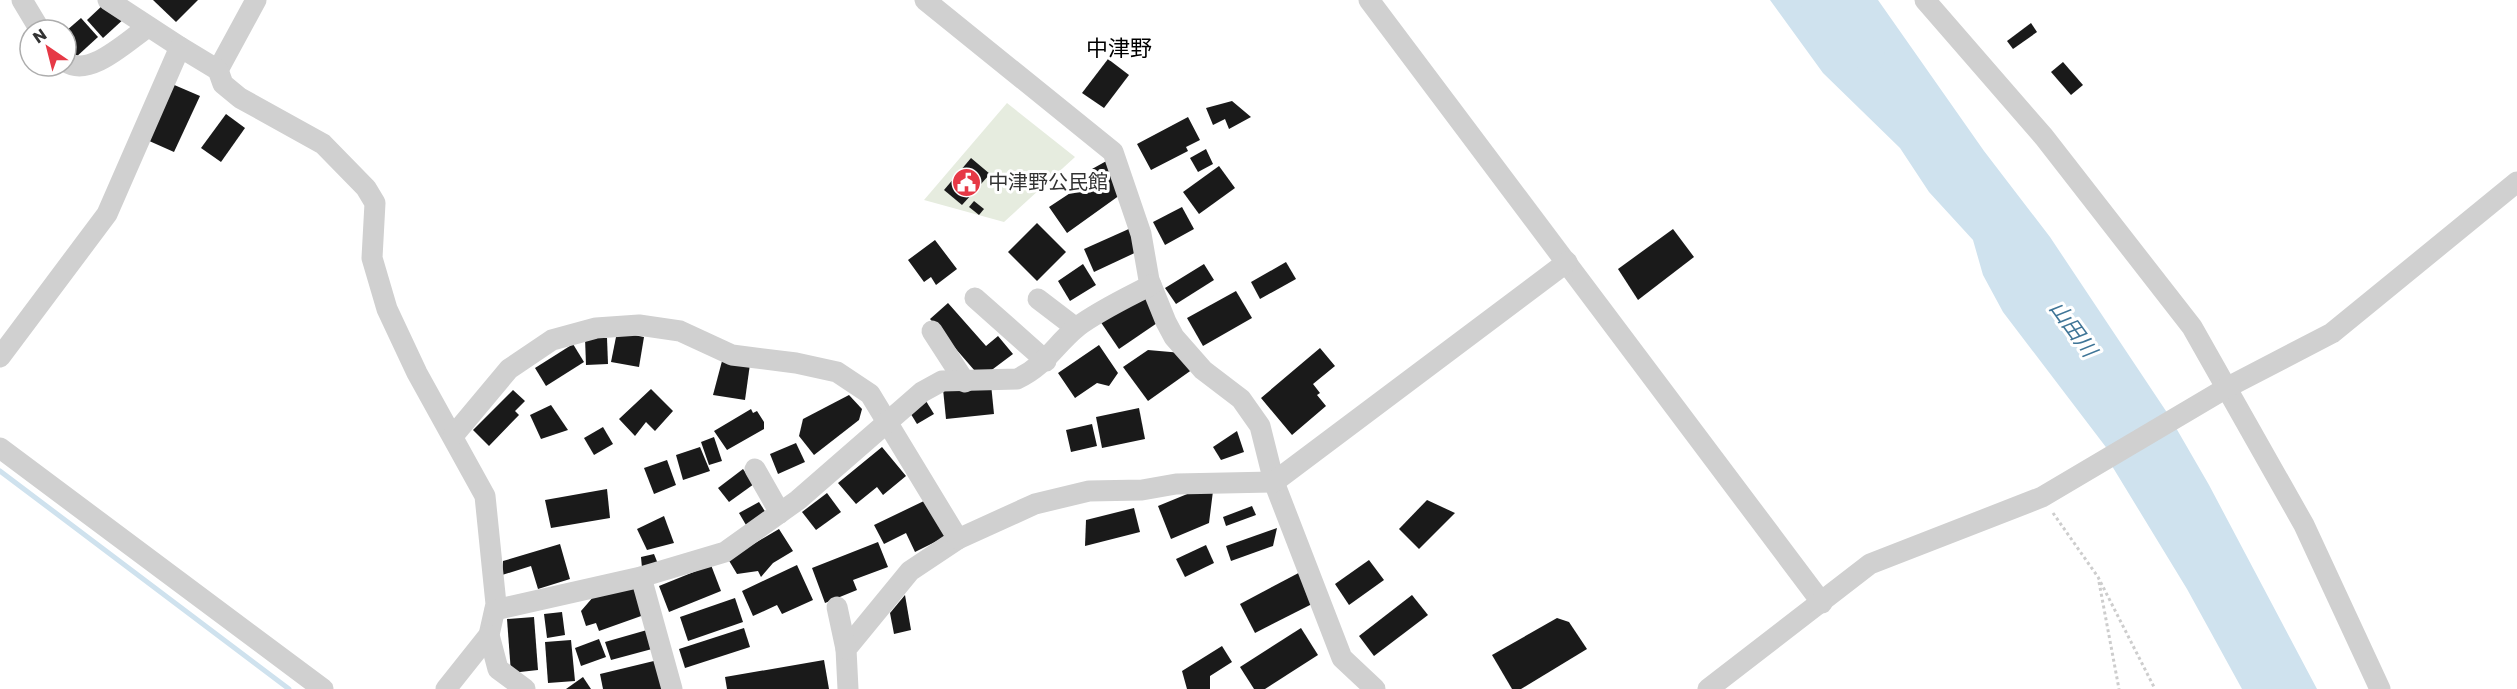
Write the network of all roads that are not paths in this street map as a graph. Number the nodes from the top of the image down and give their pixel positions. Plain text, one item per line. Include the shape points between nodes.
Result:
1 (22, 0) edge
2 (108, 0) edge
3 (256, 0) edge
4 (925, 0) edge
5 (1369, 0) edge
6 (1925, 0) edge
7 (33, 18) edge
8 (148, 27) junction
9 (180, 47) junction
10 (78, 68) edge
11 (218, 70) junction
12 (2517, 182) edge
13 (1567, 262) junction
14 (1151, 285) junction
15 (975, 298) dead end
16 (1038, 299) dead end
17 (1076, 328) junction
18 (932, 332) dead end
19 (0, 357) edge
20 (1046, 361) junction
21 (965, 382) junction
22 (2220, 393) junction
23 (887, 422) junction
24 (453, 436) junction
25 (0, 448) edge
26 (755, 469) dead end
27 (1274, 482) junction
28 (780, 513) junction
29 (958, 539) junction
30 (641, 577) junction
31 (1822, 603) junction
32 (837, 607) dead end
33 (495, 610) junction
34 (489, 635) junction
35 (846, 650) junction
36 (323, 689) edge
37 (446, 689) edge
38 (525, 689) edge
39 (672, 689) edge
40 (848, 689) edge
41 (1375, 689) edge
42 (1708, 689) edge
43 (2380, 689) edge

1 - 7 street
2 - 8 street
3 - 11 street
4 - 14 street via 1113,152 1142,234
5 - 13 street
6 - 22 street via 2044,137 2192,327
8 - 9 street
8 - 10 street via 92,65
9 - 11 street
9 - 19 street via 107,214
11 - 24 street via 224,84 240,98 323,144 366,188 375,204 372,258 387,309
12 - 22 street via 2332,333
13 - 27 street
13 - 31 street
14 - 17 street
14 - 27 street via 1174,337 1203,370 1251,411 1260,426
15 - 20 street
16 - 17 street
17 - 20 street
18 - 21 street
20 - 21 street via 1017,379
21 - 23 street via 942,381 922,392
22 - 31 street via 2042,497 1870,564
22 - 43 street via 2304,525
23 - 24 street via 870,394 837,372 732,356 680,332 639,326 596,328 552,340 509,369
23 - 28 street
23 - 29 street
24 - 33 street via 485,496
25 - 36 street
26 - 28 street
27 - 29 street via 1089,491 1035,504
27 - 41 street via 1342,658
28 - 30 street via 725,552
29 - 35 street via 910,571
30 - 33 street
30 - 39 street
31 - 42 street
32 - 35 street
33 - 34 street
34 - 37 street
34 - 38 street via 498,669
35 - 40 street

